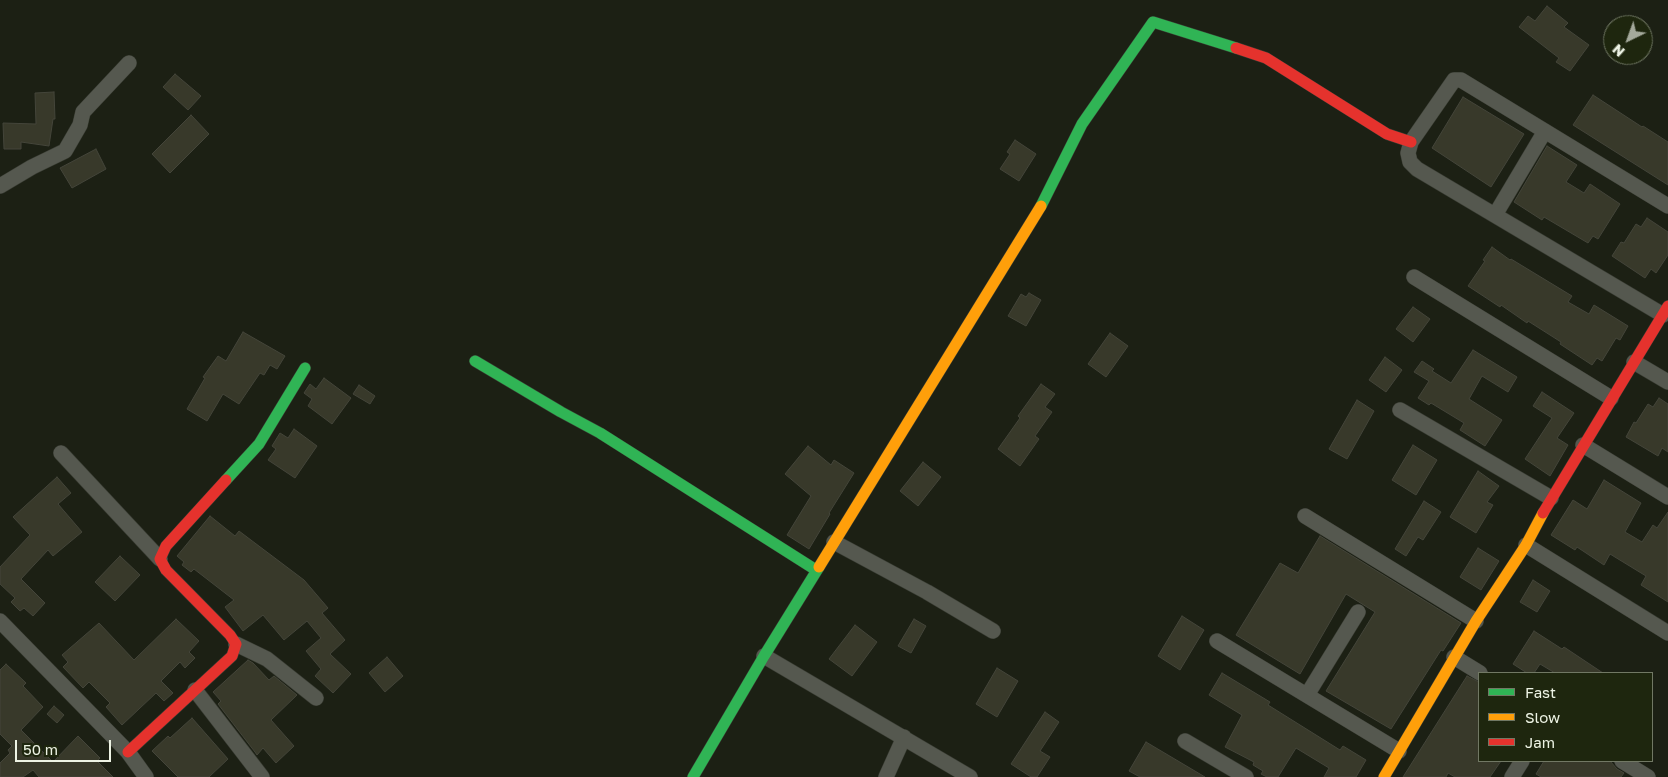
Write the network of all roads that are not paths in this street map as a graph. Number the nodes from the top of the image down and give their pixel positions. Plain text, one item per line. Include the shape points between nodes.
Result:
1 (129, 63) dead end
2 (1545, 131) junction
3 (1411, 142) junction
4 (0, 186) edge
5 (1668, 206) edge
6 (1495, 216) junction
7 (1414, 278) dead end
8 (1665, 310) edge
9 (475, 361) dead end
10 (1634, 362) junction
11 (305, 368) dead end
12 (1668, 382) edge
13 (1611, 398) junction
14 (1400, 410) dead end
15 (1583, 445) junction
16 (61, 453) dead end
17 (1668, 497) edge
18 (1551, 498) junction
19 (1305, 516) dead end
20 (834, 542) junction
21 (1526, 545) junction
22 (160, 559) junction
23 (816, 570) junction
24 (1358, 612) dead end
25 (0, 621) edge
26 (1476, 621) junction
27 (993, 631) dead end
28 (1668, 633) edge
29 (1217, 641) dead end
30 (236, 644) junction
31 (764, 656) junction
32 (1454, 658) junction
33 (1478, 672) edge
34 (195, 690) junction
35 (1307, 695) junction
36 (316, 698) dead end
37 (904, 737) junction
38 (1185, 741) dead end
39 (1399, 751) junction
40 (128, 752) junction
41 (1521, 762) edge
42 (1623, 762) edge
43 (1643, 776) edge
44 (146, 777) edge
45 (262, 777) edge
46 (693, 777) edge
47 (886, 777) edge
48 (970, 777) edge
49 (1246, 777) edge
50 (1384, 777) edge
51 (1512, 777) edge

1 - 4 street via 83,112 80,125 65,151
2 - 3 street via 1461,80 1454,80
2 - 5 street
2 - 6 street
3 - 6 street via 1410,162 1417,169
3 - 20 street via 1387,134 1266,58 1153,22 1082,124 1039,210
6 - 8 street
7 - 13 street
8 - 10 street
9 - 23 street via 600,433
10 - 12 street
10 - 13 street
11 - 22 street via 259,444 166,546
13 - 15 street
14 - 18 street
15 - 17 street
15 - 18 street
16 - 22 street
18 - 21 street
19 - 26 street
20 - 23 street
20 - 27 street
21 - 26 street
21 - 28 street
22 - 30 street via 166,570
23 - 31 street
24 - 35 street
25 - 40 street
26 - 32 street
29 - 35 street
30 - 34 street via 232,656
30 - 36 street via 267,659
31 - 37 street
31 - 46 street
32 - 33 street
32 - 39 street
34 - 40 street
34 - 45 street
35 - 39 street
37 - 47 street
37 - 48 street
38 - 49 street
39 - 50 street
40 - 44 street
41 - 51 street
42 - 43 street

